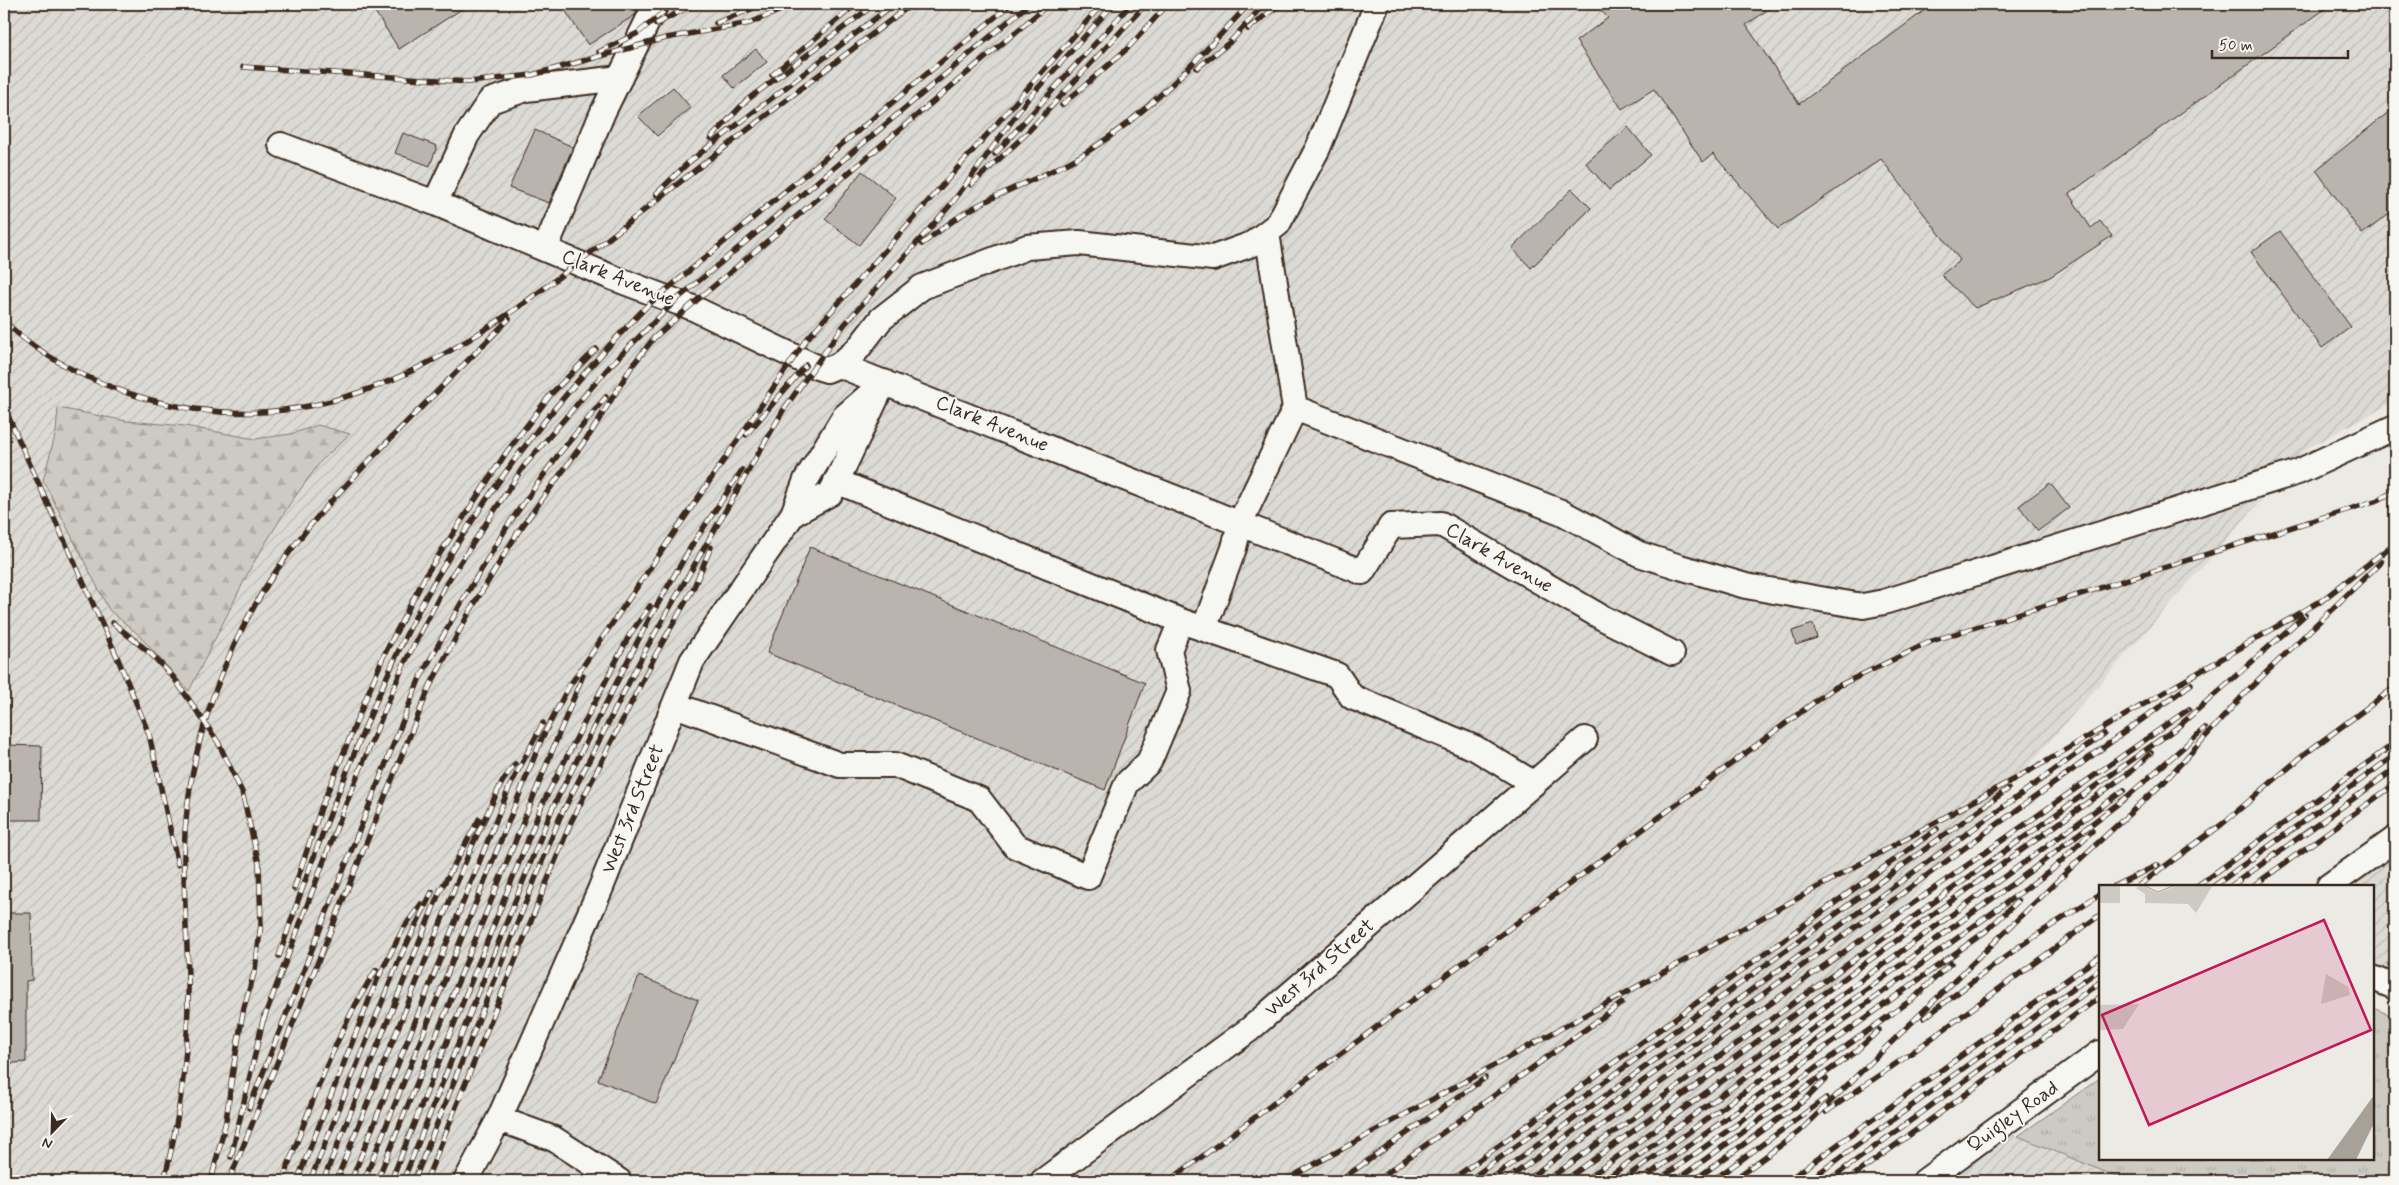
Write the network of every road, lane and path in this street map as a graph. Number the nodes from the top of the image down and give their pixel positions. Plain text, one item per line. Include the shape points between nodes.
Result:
1 (656, 4) edge
2 (1377, 4) edge
3 (620, 78) junction
4 (281, 145) dead end
5 (435, 203) junction
6 (1267, 233) junction
7 (545, 249) junction
8 (839, 365) junction
9 (884, 382) junction
10 (1295, 408) junction
11 (2395, 427) edge
12 (836, 481) junction
13 (793, 514) junction
14 (1240, 523) junction
15 (1181, 621) junction
16 (1204, 629) junction
17 (1672, 653) dead end
18 (675, 705) junction
19 (1585, 739) dead end
20 (1533, 784) junction
21 (2395, 839) edge
22 (2330, 885) edge
23 (2374, 978) edge
24 (2395, 987) edge
25 (2099, 1054) edge
26 (500, 1120) junction
27 (466, 1181) edge
28 (619, 1181) edge
29 (1043, 1181) edge
30 (1925, 1181) edge

1 - 3 street
2 - 6 street via 1318,148 1278,224
3 - 5 street via 526,89 490,102 467,135
3 - 7 street
4 - 5 street, Clark Avenue
5 - 7 street, Clark Avenue
6 - 8 street via 1252,244 1213,258 1079,243 1027,247 922,287 882,319 857,350
6 - 10 street
7 - 8 street, Clark Avenue via 693,308 814,366 827,370
8 - 9 street, Clark Avenue
9 - 12 street, West 3rd Street
9 - 13 street, West 3rd Street via 844,417 806,480
9 - 14 street, Clark Avenue
10 - 11 street via 1561,512 1640,554 1746,586 1863,606 2298,472
10 - 14 street
12 - 13 street, West 3rd Street via 831,492
12 - 15 street
13 - 18 street, West 3rd Street via 692,661
14 - 16 street
14 - 17 street, Clark Avenue via 1362,572 1391,526 1441,524 1601,617
15 - 16 street
15 - 18 street via 1169,650 1179,691 1149,762 1126,783 1088,877 1015,846 979,799 895,765 840,765
16 - 20 street via 1337,675 1352,697 1475,748
18 - 26 street, West 3rd Street via 600,890
19 - 20 street, West 3rd Street
20 - 29 street, West 3rd Street via 1250,1029
21 - 22 street
23 - 24 street
25 - 30 street, Quigley Road
26 - 27 street, West 3rd Street
26 - 28 street via 554,1139

